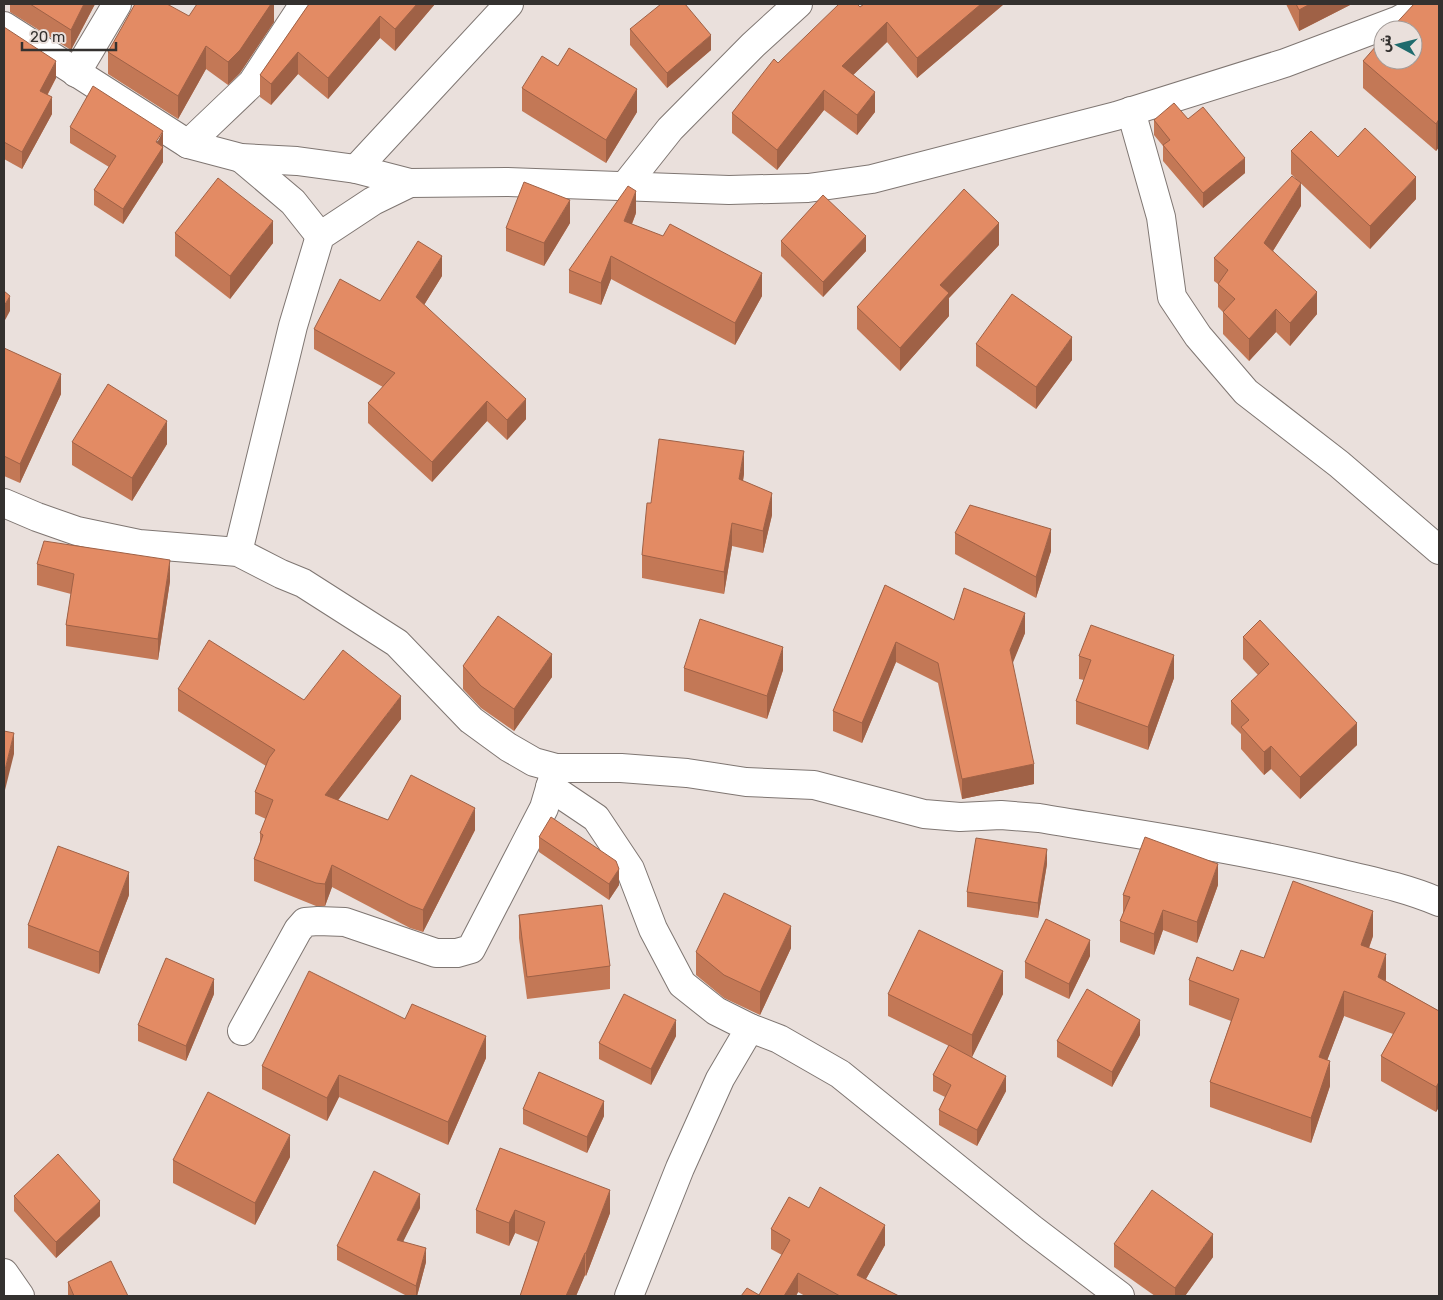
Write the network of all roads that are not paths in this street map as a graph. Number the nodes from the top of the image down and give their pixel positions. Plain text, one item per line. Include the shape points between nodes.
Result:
1 (117, 4) edge
2 (304, 4) edge
3 (509, 4) edge
4 (798, 4) edge
5 (1428, 4) edge
6 (4, 26) edge
7 (76, 73) junction
8 (1131, 111) junction
9 (188, 144) junction
10 (241, 158) junction
11 (356, 169) junction
12 (410, 183) junction
13 (624, 187) junction
14 (320, 236) junction
15 (4, 503) edge
16 (1439, 550) edge
17 (238, 552) junction
18 (553, 777) junction
19 (1439, 902) edge
20 (750, 1028) junction
21 (242, 1031) dead end
22 (4, 1273) edge
23 (20, 1296) edge
24 (629, 1296) edge
25 (1120, 1296) edge

1 - 7 street
2 - 9 street via 252,82
3 - 11 street
4 - 13 street via 670,129
5 - 8 street via 1399,20 1285,63
6 - 7 street
7 - 9 street
8 - 13 street via 872,179 808,188
8 - 16 street via 1161,217 1172,297 1198,336 1246,392 1338,464
9 - 10 street
10 - 11 street
10 - 14 street via 293,202
11 - 12 street
12 - 13 street via 507,182
12 - 14 street via 373,201
14 - 17 street via 288,344
15 - 17 street via 77,531 139,544
17 - 18 street via 303,583 397,644 471,720
18 - 19 street via 621,768 746,782 814,785 924,814 1039,818 1290,861 1388,885
18 - 20 street via 596,818 630,869 653,929 682,984 716,1011
18 - 21 street via 544,808 472,949 436,953 345,922 305,922
20 - 24 street via 720,1079
20 - 25 street via 779,1039 840,1074
22 - 23 street

